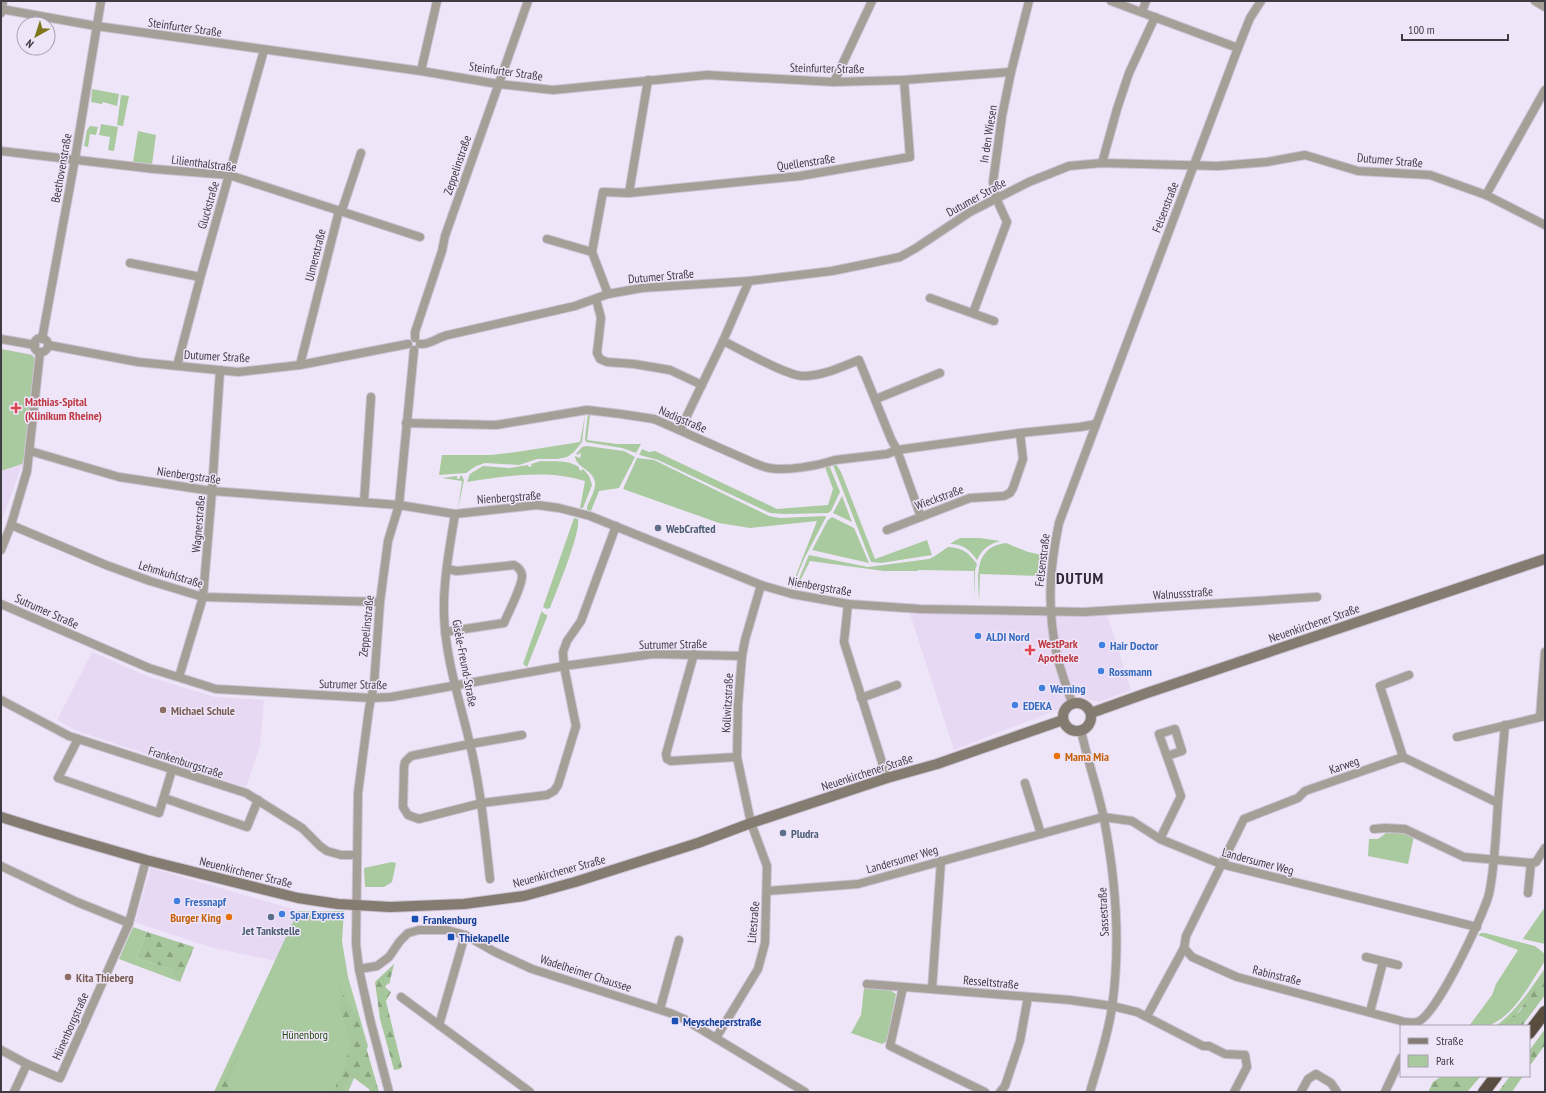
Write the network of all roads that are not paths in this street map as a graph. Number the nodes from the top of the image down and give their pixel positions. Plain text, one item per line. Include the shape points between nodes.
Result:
1 (101, 1) edge
2 (437, 1) edge
3 (528, 1) edge
4 (872, 1) edge
5 (1029, 1) edge
6 (1111, 1) edge
7 (1146, 1) edge
8 (1261, 1) edge
9 (1535, 1) edge
10 (1545, 7) edge
11 (2, 8) edge
12 (1142, 12) junction
13 (1155, 17) junction
14 (96, 26) junction
15 (1238, 48) junction
16 (264, 50) junction
17 (421, 71) junction
18 (1011, 72) junction
19 (648, 80) junction
20 (904, 80) junction
21 (834, 82) junction
22 (498, 84) junction
23 (1545, 90) edge
24 (1, 151) edge
25 (361, 153) dead end
26 (75, 159) junction
27 (1102, 163) junction
28 (1194, 164) junction
29 (229, 175) junction
30 (629, 193) junction
31 (1486, 195) junction
32 (996, 198) junction
33 (339, 212) junction
34 (1545, 225) edge
35 (420, 237) dead end
36 (547, 239) dead end
37 (592, 252) junction
38 (130, 263) dead end
39 (200, 277) junction
40 (750, 281) junction
41 (608, 294) junction
42 (930, 298) dead end
43 (596, 299) junction
44 (973, 312) junction
45 (994, 321) dead end
46 (1, 339) edge
47 (42, 339) junction
48 (418, 341) junction
49 (723, 341) junction
50 (35, 345) junction
51 (48, 345) junction
52 (411, 347) junction
53 (40, 352) junction
54 (300, 365) junction
55 (177, 366) junction
56 (220, 370) junction
57 (940, 373) dead end
58 (702, 385) junction
59 (371, 397) dead end
60 (876, 399) junction
61 (406, 424) junction
62 (1096, 424) junction
63 (680, 430) junction
64 (1020, 433) junction
65 (897, 450) junction
66 (30, 451) junction
67 (212, 491) junction
68 (364, 502) junction
69 (399, 506) junction
70 (455, 514) junction
71 (921, 517) junction
72 (11, 525) junction
73 (616, 526) junction
74 (887, 530) dead end
75 (1, 550) edge
76 (1545, 559) edge
77 (447, 569) junction
78 (761, 585) junction
79 (203, 597) junction
80 (1317, 597) dead end
81 (380, 602) junction
82 (1, 604) edge
83 (848, 604) junction
84 (1050, 612) junction
85 (445, 632) junction
86 (1545, 652) edge
87 (694, 654) junction
88 (742, 656) junction
89 (564, 666) junction
90 (1409, 675) dead end
91 (179, 677) junction
92 (897, 685) dead end
93 (455, 686) junction
94 (371, 698) junction
95 (861, 698) junction
96 (1, 700) edge
97 (1072, 703) junction
98 (1091, 713) junction
99 (1542, 716) edge
100 (1063, 720) junction
101 (1505, 726) junction
102 (1081, 730) junction
103 (522, 735) dead end
104 (1457, 737) dead end
105 (78, 739) junction
106 (470, 744) junction
107 (1167, 756) dead end
108 (737, 757) junction
109 (1403, 758) junction
110 (172, 770) junction
111 (887, 778) junction
112 (1024, 783) dead end
113 (164, 798) junction
114 (258, 800) junction
115 (482, 803) junction
116 (1498, 803) junction
117 (1, 817) edge
118 (1103, 818) junction
119 (751, 823) junction
120 (1374, 829) dead end
121 (1041, 834) junction
122 (1160, 839) junction
123 (1545, 848) edge
124 (356, 855) junction
125 (146, 860) junction
126 (1493, 860) junction
127 (941, 861) junction
128 (1531, 863) junction
129 (1221, 864) junction
130 (1, 866) edge
131 (490, 879) dead end
132 (767, 891) junction
133 (1528, 893) dead end
134 (356, 905) junction
135 (129, 923) junction
136 (1476, 928) junction
137 (465, 935) junction
138 (679, 940) dead end
139 (1184, 948) junction
140 (1366, 957) dead end
141 (1383, 962) junction
142 (1398, 965) dead end
143 (359, 969) junction
144 (867, 984) dead end
145 (903, 987) junction
146 (932, 989) junction
147 (401, 997) dead end
148 (1028, 997) junction
149 (1112, 1006) junction
150 (660, 1009) junction
151 (1370, 1012) junction
152 (1545, 1012) edge
153 (1147, 1016) junction
154 (1416, 1024) edge
155 (439, 1025) junction
156 (1530, 1032) edge
157 (716, 1038) junction
158 (1, 1050) edge
159 (1400, 1060) edge
160 (27, 1064) junction
161 (1495, 1077) edge
162 (14, 1092) edge
163 (389, 1092) edge
164 (530, 1092) edge
165 (806, 1092) edge
166 (985, 1092) edge
167 (1000, 1092) edge
168 (1090, 1092) edge
169 (1234, 1092) edge
170 (1301, 1092) edge
171 (1337, 1092) edge
172 (1385, 1092) edge
173 (1484, 1092) edge

1 - 14 street, Beethovenstraße
2 - 17 street
3 - 22 street, Zeppelinstraße
4 - 21 street
5 - 18 street, In den Wiesen
6 - 12 street
7 - 12 street
8 - 15 street, Felsenstraße via 1250,18
9 - 10 street
11 - 14 street, Steinfurter Straße
12 - 13 street
13 - 15 street
13 - 27 street via 1129,73
14 - 16 street, Steinfurter Straße
14 - 26 street, Beethovenstraße
15 - 28 street, Felsenstraße
16 - 17 street, Steinfurter Straße
16 - 29 street, Gluckstraße
17 - 22 street, Steinfurter Straße
18 - 20 street, Steinfurter Straße
18 - 32 street, In den Wiesen via 993,182
19 - 21 street, Steinfurter Straße via 707,75
19 - 22 street, Steinfurter Straße via 552,90
19 - 30 street
20 - 21 street, Steinfurter Straße
20 - 30 street, Quellenstraße via 910,157 800,176
22 - 48 street, Zeppelinstraße via 445,236 416,332
23 - 31 street
24 - 26 street, Lilienthalstraße
25 - 33 street, Ulmenstraße via 344,207
26 - 29 street, Lilienthalstraße
26 - 47 street, Beethovenstraße
27 - 28 street, Dutumer Straße
27 - 32 street, Dutumer Straße via 1070,166
28 - 31 street, Dutumer Straße via 1218,166 1267,162 1305,155 1358,171 1430,175
28 - 62 street, Felsenstraße
29 - 33 street, Lilienthalstraße
29 - 39 street, Gluckstraße
30 - 37 street via 603,192
31 - 34 street, Dutumer Straße
32 - 40 street, Dutumer Straße via 900,257 832,270
32 - 44 street, In den Wiesen via 1007,222
33 - 35 street, Lilienthalstraße
33 - 54 street, Ulmenstraße
36 - 37 street
37 - 41 street
38 - 39 street
39 - 55 street, Gluckstraße
40 - 41 street, Dutumer Straße via 642,288
40 - 49 street
41 - 43 street, Dutumer Straße
42 - 44 street
43 - 48 street, Dutumer Straße via 440,337 427,345
43 - 58 street via 601,318 597,353 600,359 670,370
44 - 45 street
46 - 50 street
47 - 50 street
47 - 51 street
48 - 52 street via 418,349
49 - 58 street
49 - 60 street via 785,372 801,376 822,374 859,360
50 - 53 street
51 - 53 street via 46,350
51 - 55 street, Dutumer Straße via 138,362
52 - 54 street, Dutumer Straße
52 - 61 street, Zeppelinstraße
53 - 66 street
54 - 56 street, Dutumer Straße via 238,372
55 - 56 street, Dutumer Straße
56 - 67 street, Wagnerstraße
57 - 60 street
58 - 63 street
59 - 68 street
60 - 65 street
61 - 63 street, Nadigstraße via 496,425 587,410 654,419
61 - 69 street, Zeppelinstraße
62 - 64 street, Nadigstraße via 1080,428
62 - 84 street, Felsenstraße via 1059,523 1052,554
63 - 65 street, Nadigstraße via 769,468 827,463 887,454
64 - 65 street, Nadigstraße
64 - 71 street, Wieckstraße via 1023,459 1010,493 1004,496 970,498
65 - 71 street
66 - 67 street, Nienbergstraße via 119,477
66 - 72 street via 27,471
67 - 68 street, Nienbergstraße
67 - 79 street, Wagnerstraße
68 - 69 street, Nienbergstraße
69 - 70 street, Nienbergstraße
69 - 81 street, Zeppelinstraße via 388,541
70 - 73 street, Nienbergstraße via 537,505 590,516
70 - 77 street, Gisèle-Freund-Straße
71 - 74 street, Wieckstraße
72 - 75 street
72 - 79 street, Lehmkuhlstraße via 106,565
73 - 78 street, Nienbergstraße
73 - 89 street via 581,622 563,652
76 - 98 street, Neuenkirchener Straße
77 - 85 street, Gisèle-Freund-Straße
77 - 85 street via 457,571 514,565 522,574 504,624
78 - 83 street, Nienbergstraße via 792,594
78 - 88 street, Kollwitzstraße
79 - 81 street, Lehmkuhlstraße
79 - 91 street, Wagnerstraße
80 - 84 street, Walnussstraße
81 - 94 street, Zeppelinstraße
82 - 91 street, Sutrumer Straße via 149,668
83 - 84 street, Nienbergstraße via 920,609
83 - 95 street via 844,642
84 - 97 street, Felsenstraße via 1058,658
85 - 93 street, Gisèle-Freund-Straße
86 - 99 street
87 - 88 street, Sutrumer Straße
87 - 89 street, Sutrumer Straße via 653,654
87 - 108 street via 666,754 667,759 671,761
88 - 108 street, Kollwitzstraße
89 - 93 street, Sutrumer Straße
89 - 115 street via 576,726 558,785 547,796
90 - 109 street via 1380,686
91 - 94 street, Sutrumer Straße via 216,689
92 - 95 street
93 - 94 street, Sutrumer Straße
93 - 106 street, Gisèle-Freund-Straße
94 - 124 street, Zeppelinstraße via 358,793
95 - 111 street
96 - 105 street, Frankenburgstraße
97 - 98 street via 1084,704
97 - 100 street via 1064,710
98 - 102 street via 1089,724
99 - 101 street
100 - 102 street via 1070,729
100 - 111 street, Neuenkirchener Straße via 937,764
101 - 104 street
101 - 116 street, Rabinstraße
102 - 118 street, Sassestraße
103 - 106 street
105 - 110 street, Frankenburgstraße
105 - 113 street via 58,778 159,813
106 - 115 street, Gisèle-Freund-Straße
106 - 115 street via 411,756 404,767 403,807 408,815 419,819
107 - 122 street via 1181,796
108 - 119 street, Kollwitzstraße
109 - 116 street
109 - 129 street, Karweg via 1305,791 1298,798 1244,819
110 - 113 street
110 - 114 street, Frankenburgstraße via 246,793
111 - 119 street, Neuenkirchener Straße
112 - 121 street
113 - 114 street via 246,827
114 - 124 street, Frankenburgstraße via 302,828 327,850 341,855
115 - 131 street, Gisèle-Freund-Straße
116 - 126 street, Rabinstraße
117 - 125 street, Neuenkirchener Straße
118 - 121 street, Landersumer Weg
118 - 122 street, Landersumer Weg via 1132,821
118 - 149 street, Sassestraße via 1116,909 1117,947
119 - 132 street, Litestraße via 768,866
119 - 134 street, Neuenkirchener Straße via 698,843 524,896 430,906
120 - 126 street via 1405,829 1464,857
121 - 127 street, Landersumer Weg
122 - 129 street, Landersumer Weg
123 - 128 street via 1536,862
124 - 134 street, Zeppelinstraße
125 - 134 street, Neuenkirchener Straße via 298,898
125 - 135 street, Hünenborgstraße
126 - 128 street
126 - 136 street, Rabinstraße via 1489,894
127 - 132 street, Landersumer Weg via 858,884
127 - 146 street
128 - 133 street
129 - 136 street, Landersumer Weg
129 - 139 street via 1186,936
130 - 135 street
132 - 157 street, Litestraße via 765,943 758,969
134 - 143 street, Zeppelinstraße
135 - 160 street, Hünenborgstraße via 60,1078
136 - 154 street, Rabinstraße via 1447,985 1425,1017
137 - 143 street, Wadelheimer Chaussee via 447,930 414,930 404,936 389,957 377,966
137 - 150 street, Wadelheimer Chaussee via 532,969
137 - 155 street
138 - 150 street
139 - 151 street, Rabinstraße via 1192,957 1237,977
139 - 153 street
140 - 141 street
141 - 142 street
141 - 151 street
143 - 163 street, Zeppelinstraße
144 - 145 street, Resseltstraße
145 - 146 street, Resseltstraße
145 - 166 street via 890,1046
146 - 148 street, Resseltstraße
147 - 155 street
148 - 149 street, Resseltstraße
148 - 167 street via 1020,1041 1005,1086
149 - 153 street, Resseltstraße
149 - 168 street, Sassestraße
150 - 157 street, Wadelheimer Chaussee via 684,1019
151 - 154 street, Rabinstraße
152 - 156 highway
153 - 169 street, Resseltstraße via 1203,1046 1209,1046 1225,1054 1245,1055 1247,1067
155 - 164 street
157 - 165 street, Wadelheimer Chaussee
158 - 160 street, Hünenborgstraße
159 - 172 street
160 - 162 street
161 - 173 highway
170 - 171 street via 1308,1079 1316,1074 1331,1083

